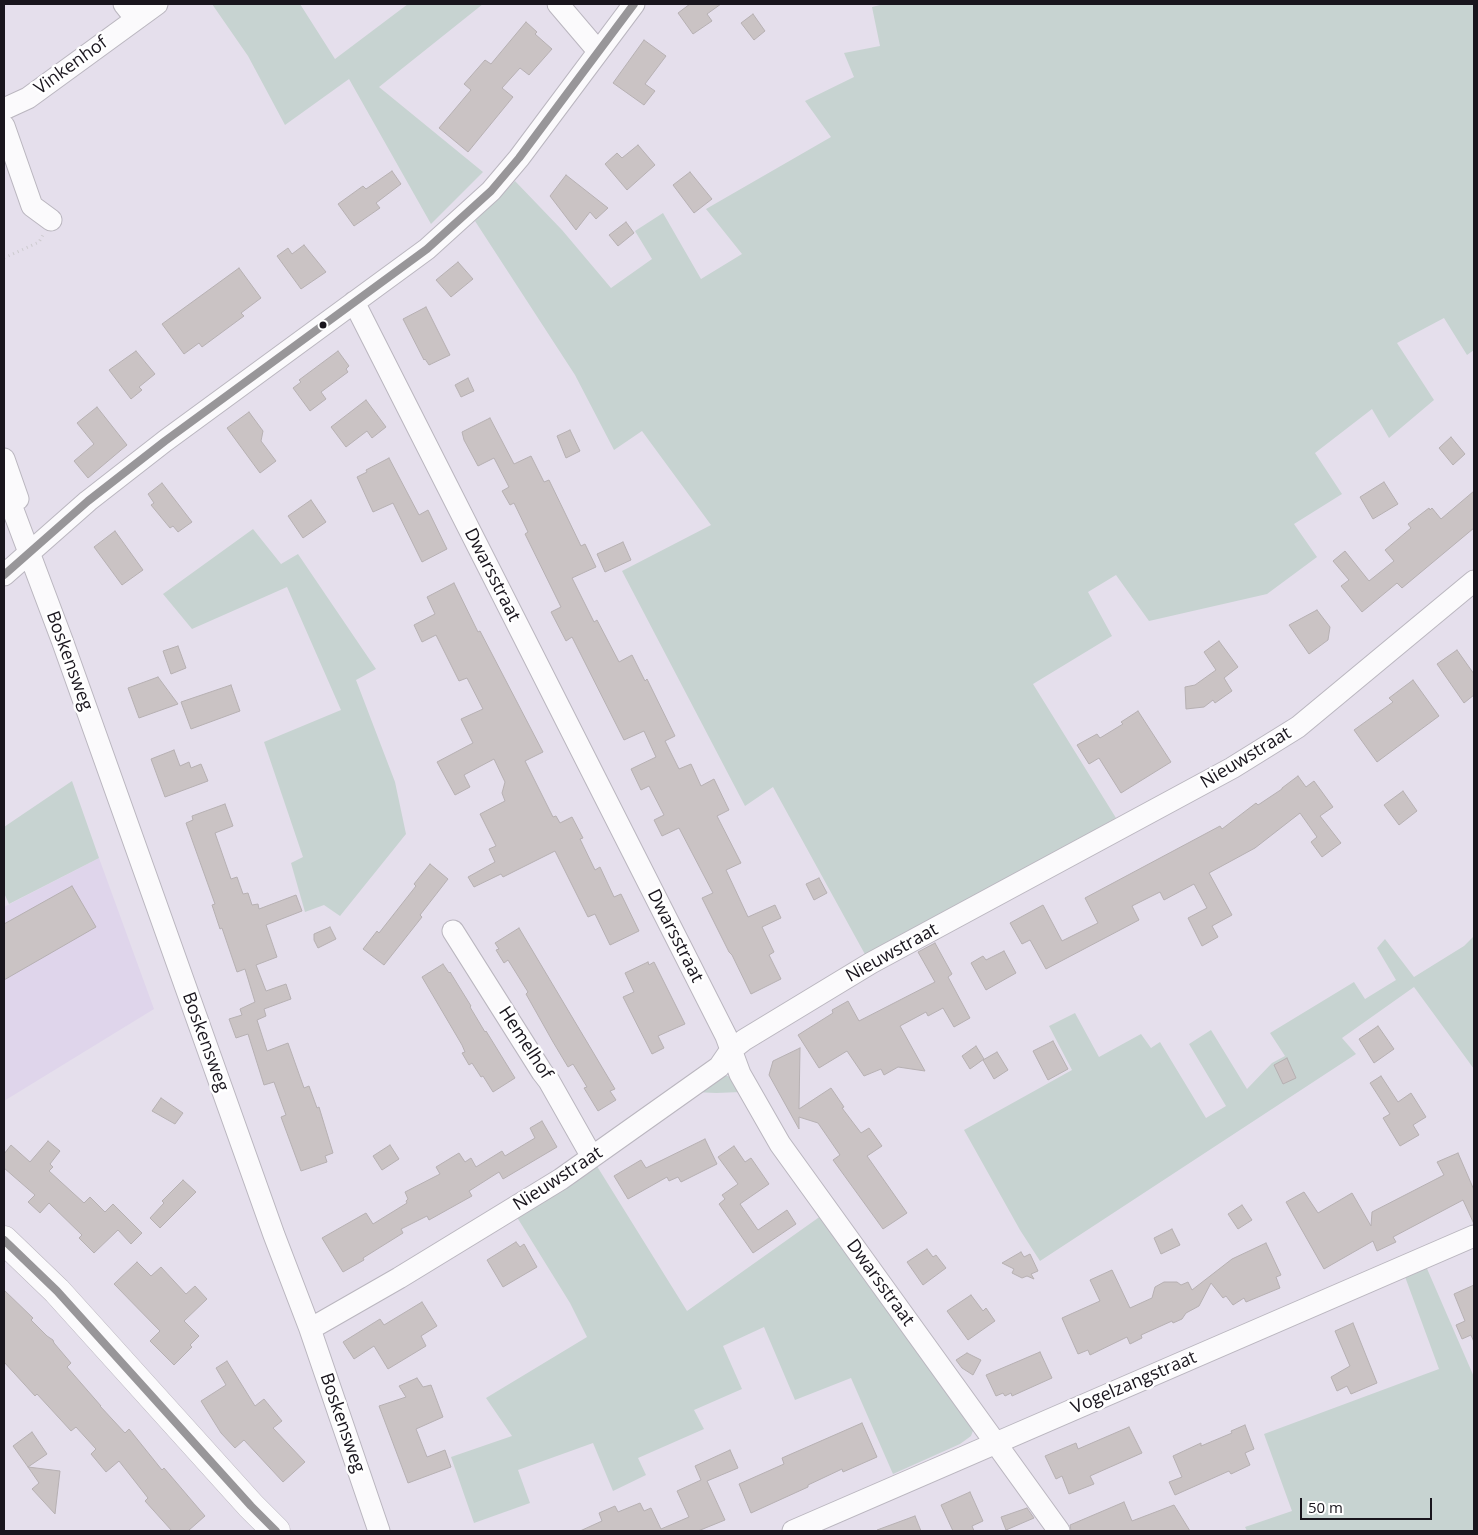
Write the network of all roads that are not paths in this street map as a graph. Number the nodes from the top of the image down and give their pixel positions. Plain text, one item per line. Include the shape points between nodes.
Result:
1 (157, 4) edge
2 (558, 4) edge
3 (634, 4) edge
4 (130, 12) edge
5 (598, 52) junction
6 (4, 109) edge
7 (4, 126) edge
8 (51, 220) road end
9 (354, 302) junction
10 (4, 459) edge
11 (4, 486) edge
12 (44, 540) junction
13 (28, 554) junction
14 (6, 573) edge
15 (1474, 581) edge
16 (453, 931) dead end
17 (730, 1051) junction
18 (592, 1157) junction
19 (1474, 1236) edge
20 (4, 1240) edge
21 (310, 1329) junction
22 (995, 1443) junction
23 (276, 1531) edge
24 (379, 1531) edge
25 (793, 1531) edge
26 (1059, 1531) edge

1 - 4 street, Vinkenhof
2 - 5 street
3 - 5 street
4 - 6 street, Vinkenhof via 28,98
5 - 9 street via 491,191 427,249
7 - 8 street via 32,206
9 - 12 street via 165,441
9 - 17 street, Dwarsstraat via 717,1018
10 - 12 street via 28,525
11 - 13 street, Boskensweg
12 - 13 street
13 - 14 street
13 - 21 street, Boskensweg via 66,649
15 - 17 street, Nieuwstraat via 1298,727 1232,768 871,963
16 - 18 street, Hemelhof via 549,1081
17 - 18 street, Nieuwstraat via 719,1068
17 - 22 street, Dwarsstraat via 780,1144
18 - 21 street, Nieuwstraat via 400,1278
19 - 22 street, Vogelzangstraat
20 - 23 street via 57,1291
21 - 24 street, Boskensweg
22 - 25 street, Vogelzangstraat
22 - 26 street, Dwarsstraat

